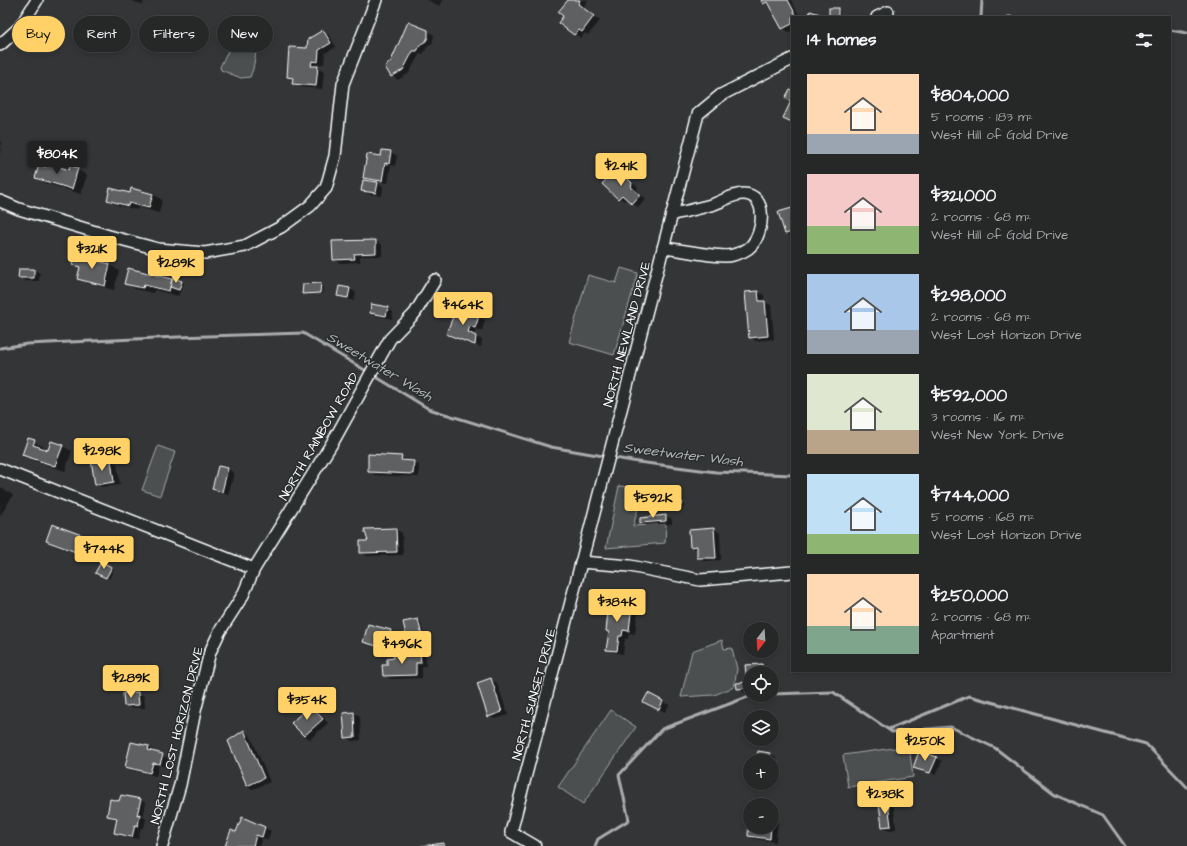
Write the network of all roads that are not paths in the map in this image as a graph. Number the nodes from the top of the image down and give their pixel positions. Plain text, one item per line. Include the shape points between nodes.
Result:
1 (37, 0) edge
2 (376, 0) edge
3 (888, 12) dead end
4 (879, 16) edge
5 (0, 46) edge
6 (791, 60) edge
7 (0, 201) edge
8 (672, 214) junction
9 (663, 248) junction
10 (435, 280) dead end
11 (0, 469) edge
12 (581, 562) junction
13 (254, 569) junction
14 (791, 572) edge
15 (162, 846) edge
16 (535, 846) edge

1 - 5 street via 20,27
2 - 7 street via 343,84 335,156 326,188 310,206 281,227 245,246 205,253 158,249 19,210
3 - 4 street
6 - 8 street, NORTH NEWLAND DRIVE via 721,95 698,114
8 - 9 street, NORTH NEWLAND DRIVE
8 - 9 street via 715,204 742,194 752,195 759,202 761,215 758,234 753,244 731,256
9 - 12 street, NORTH NEWLAND DRIVE
10 - 13 street, NORTH RAINBOW ROAD via 415,313 390,339 334,440
11 - 13 street
12 - 14 street via 630,566 700,580
12 - 16 street, NORTH SUNSET DRIVE via 511,832
13 - 15 street, NORTH LOST HORIZON DRIVE via 243,595 210,652 180,785

